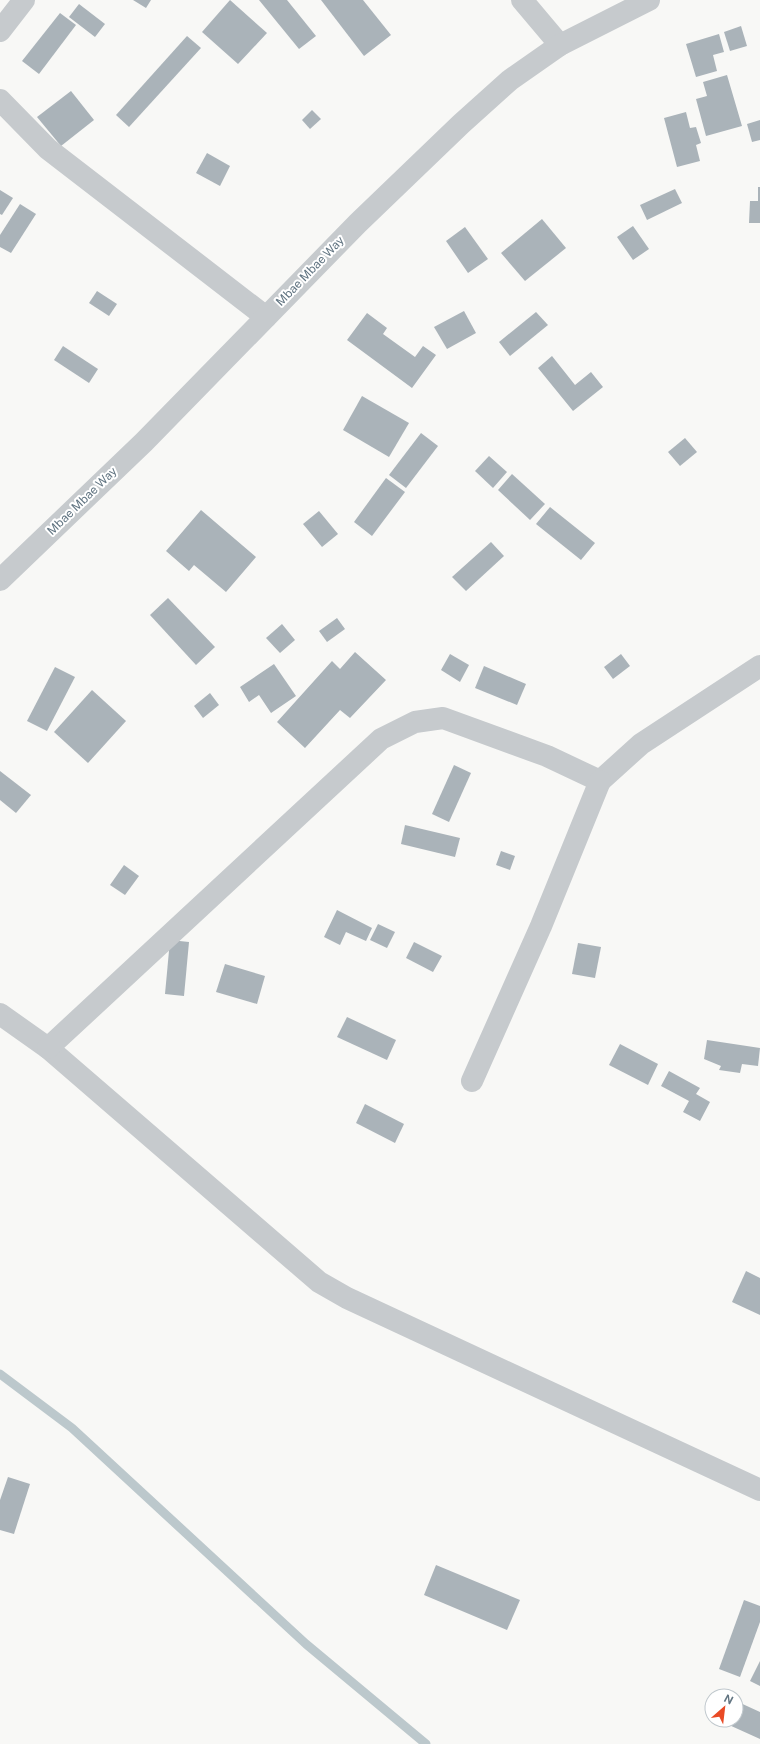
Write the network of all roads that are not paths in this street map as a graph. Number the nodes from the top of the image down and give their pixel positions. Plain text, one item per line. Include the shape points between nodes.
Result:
1 (24, 0) edge
2 (522, 0) edge
3 (649, 0) edge
4 (0, 31) edge
5 (560, 45) junction
6 (0, 100) edge
7 (266, 316) junction
8 (0, 580) edge
9 (760, 666) edge
10 (600, 781) junction
11 (0, 1014) edge
12 (48, 1048) junction
13 (472, 1081) dead end
14 (760, 1490) edge

1 - 4 street
2 - 5 street
3 - 5 street, Mbae Mbae Way
5 - 7 street, Mbae Mbae Way via 510,80 461,124
6 - 7 street via 48,149
7 - 8 street, Mbae Mbae Way via 144,442
9 - 10 street via 641,744
10 - 12 street via 547,756 443,718 415,722 381,739
10 - 13 street via 541,926
11 - 12 street
12 - 14 street via 319,1282 347,1298

